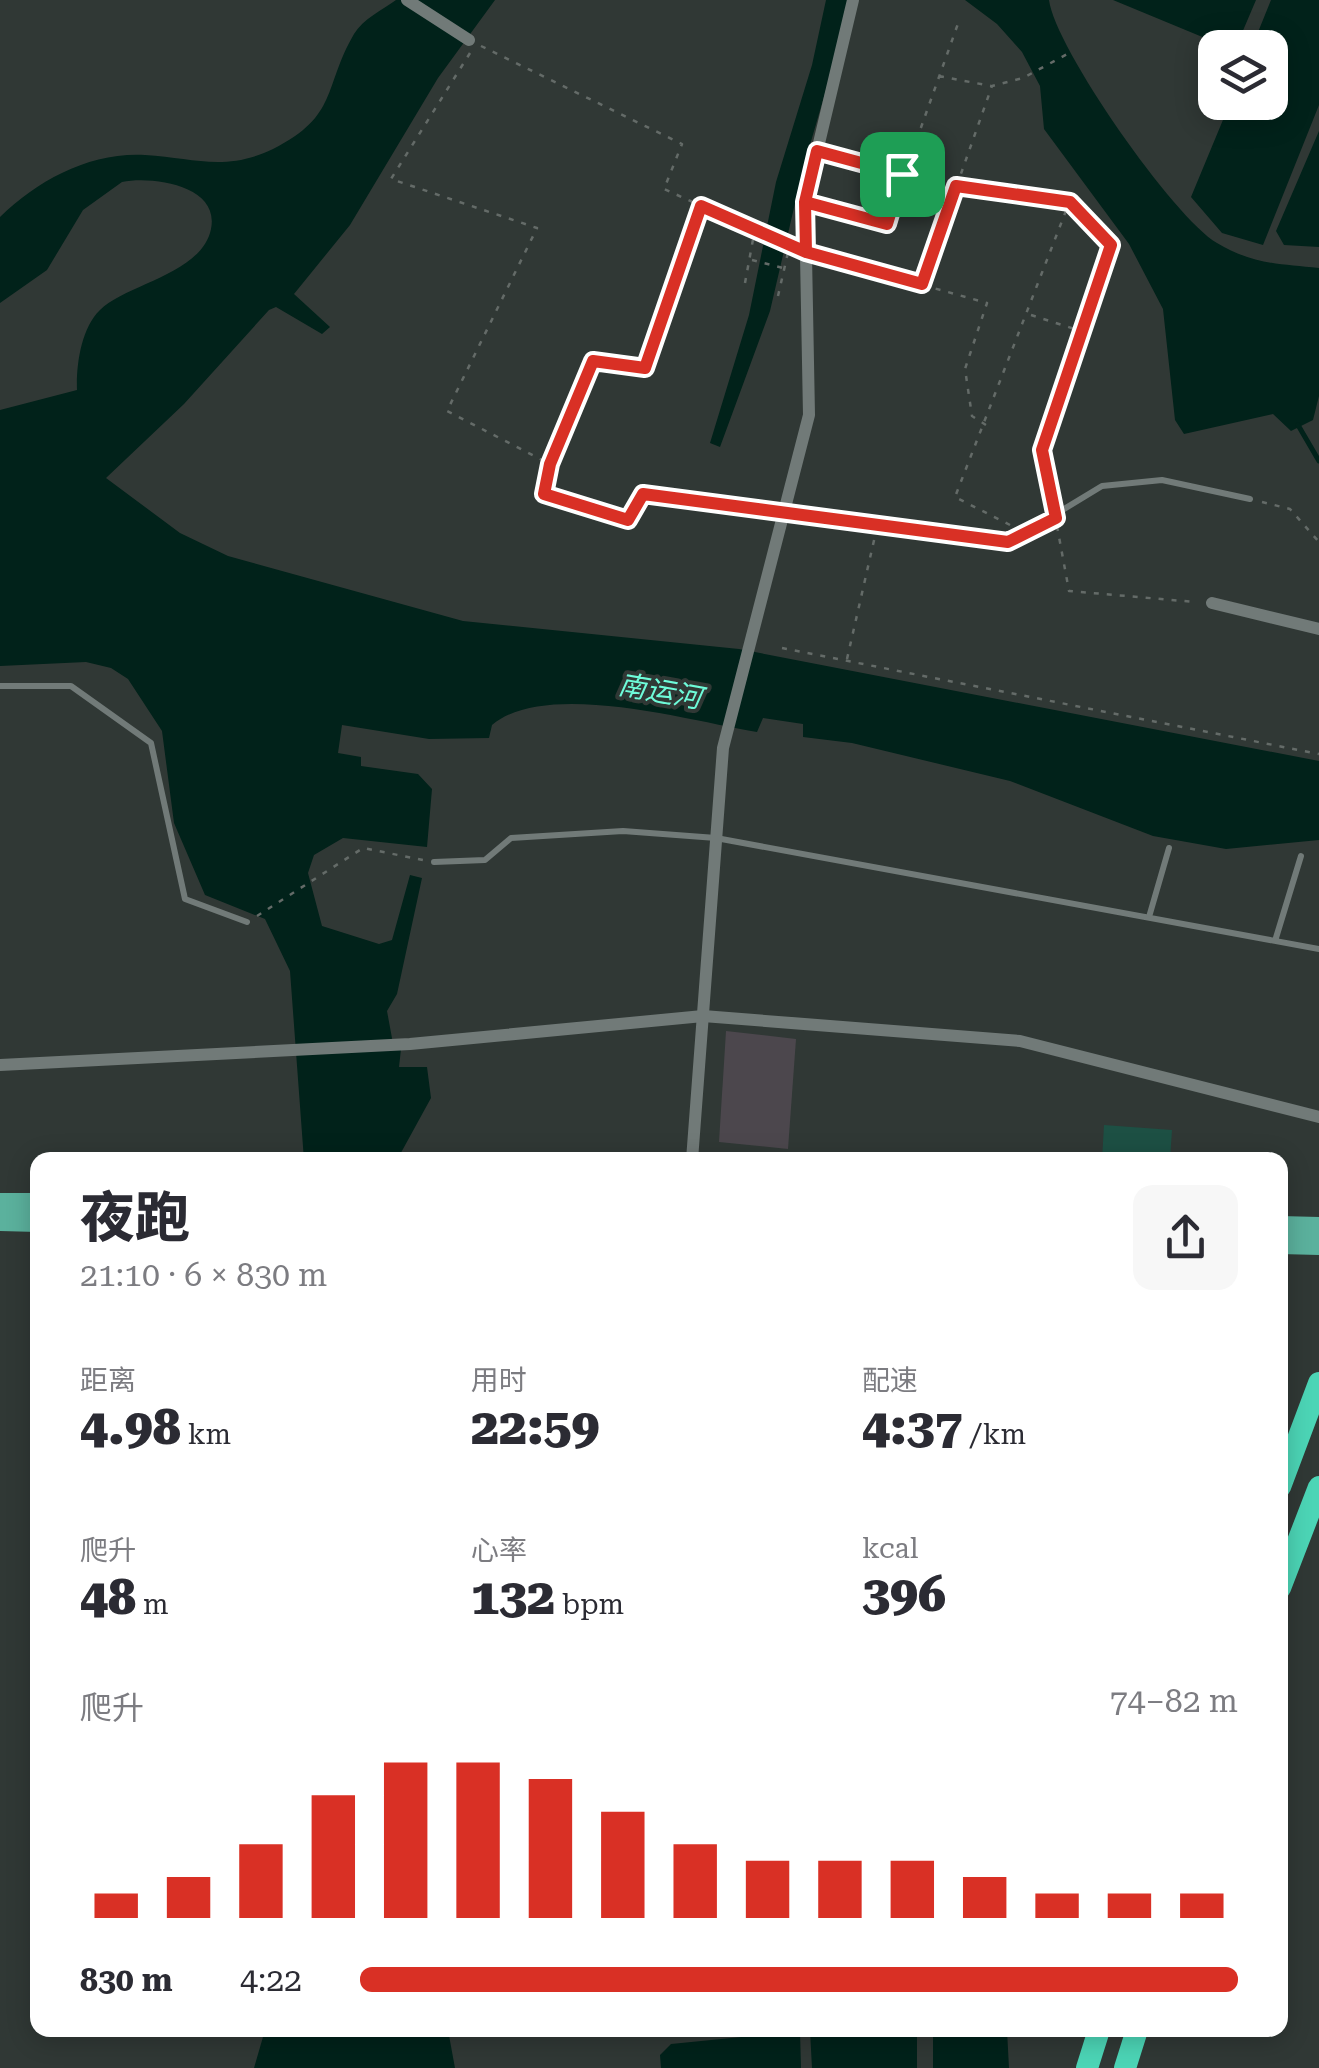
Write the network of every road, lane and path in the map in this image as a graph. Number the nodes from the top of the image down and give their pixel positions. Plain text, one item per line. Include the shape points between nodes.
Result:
1 (406, 0) edge
2 (853, 0) edge
3 (960, 18) dead end
4 (470, 40) dead end
5 (1072, 52) dead end
6 (937, 76) junction
7 (992, 86) junction
8 (817, 151) junction
9 (902, 174) junction
10 (956, 186) junction
11 (805, 202) junction
12 (1070, 202) junction
13 (701, 206) junction
14 (754, 233) junction
15 (789, 246) junction
16 (806, 252) junction
17 (750, 260) junction
18 (783, 268) junction
19 (745, 284) dead end
20 (922, 284) junction
21 (778, 296) dead end
22 (1030, 315) junction
23 (1084, 332) junction
24 (986, 424) junction
25 (550, 464) junction
26 (544, 494) joint
27 (1250, 499) joint
28 (783, 511) junction
29 (1056, 518) junction
30 (878, 524) junction
31 (1026, 533) junction
32 (1319, 542) edge
33 (1212, 603) joint
34 (1319, 629) edge
35 (782, 648) dead end
36 (846, 661) junction
37 (0, 686) edge
38 (1319, 754) edge
39 (716, 838) junction
40 (1169, 848) dead end
41 (1300, 856) dead end
42 (434, 862) joint
43 (1149, 918) junction
44 (247, 922) joint
45 (1275, 941) junction
46 (1319, 949) edge
47 (703, 1016) junction
48 (0, 1065) edge
49 (1319, 1116) edge
50 (693, 1152) edge
51 (0, 1202) edge
52 (30, 1204) edge
53 (0, 1221) edge
54 (30, 1222) edge
55 (1288, 1226) edge
56 (1319, 1226) edge
57 (1288, 1244) edge
58 (1319, 1245) edge
59 (1319, 1383) edge
60 (1288, 1466) edge
61 (1319, 1487) edge
62 (1288, 1567) edge
63 (1097, 2037) edge
64 (1134, 2037) edge
65 (1087, 2068) edge
66 (1125, 2068) edge

1 - 4 street
2 - 8 street
3 - 6 path
5 - 7 path
6 - 7 path
6 - 9 path
7 - 10 path
8 - 9 path
8 - 11 street
9 - 11 path via 887,224
10 - 12 path
10 - 20 path
11 - 16 street
12 - 22 path
12 - 23 path via 1111,245
13 - 14 path
13 - 25 path via 645,368 593,361
13 - 25 path via 664,189 682,144 476,43 390,179 537,228 447,411
14 - 15 path
14 - 17 path
15 - 16 path
15 - 18 path
16 - 20 path
16 - 28 street via 808,415
17 - 18 path
17 - 19 path
18 - 21 path
20 - 24 path via 987,303 965,369 972,416
22 - 23 path
22 - 24 path
23 - 29 path via 1042,450
24 - 31 path via 955,497
25 - 26 path
26 - 28 lane via 628,520 643,494
27 - 29 lane via 1162,480 1102,486
27 - 32 path via 1290,509
28 - 30 lane
28 - 39 street via 722,748
29 - 31 lane
29 - 33 path via 1070,591
30 - 31 lane via 1008,542
30 - 36 path
33 - 34 street
35 - 36 path
36 - 38 path
37 - 44 lane via 71,686 151,743 185,900
39 - 42 lane via 623,831 511,838 485,860
39 - 43 lane
39 - 47 street
40 - 43 lane
41 - 45 lane
42 - 44 path via 363,848
43 - 45 lane
45 - 46 lane
47 - 48 street via 410,1044
47 - 49 street via 1020,1041
47 - 50 street
51 - 52 main road
53 - 54 main road
55 - 56 main road
57 - 58 main road
59 - 60 highway
61 - 62 highway
63 - 65 highway
64 - 66 highway

